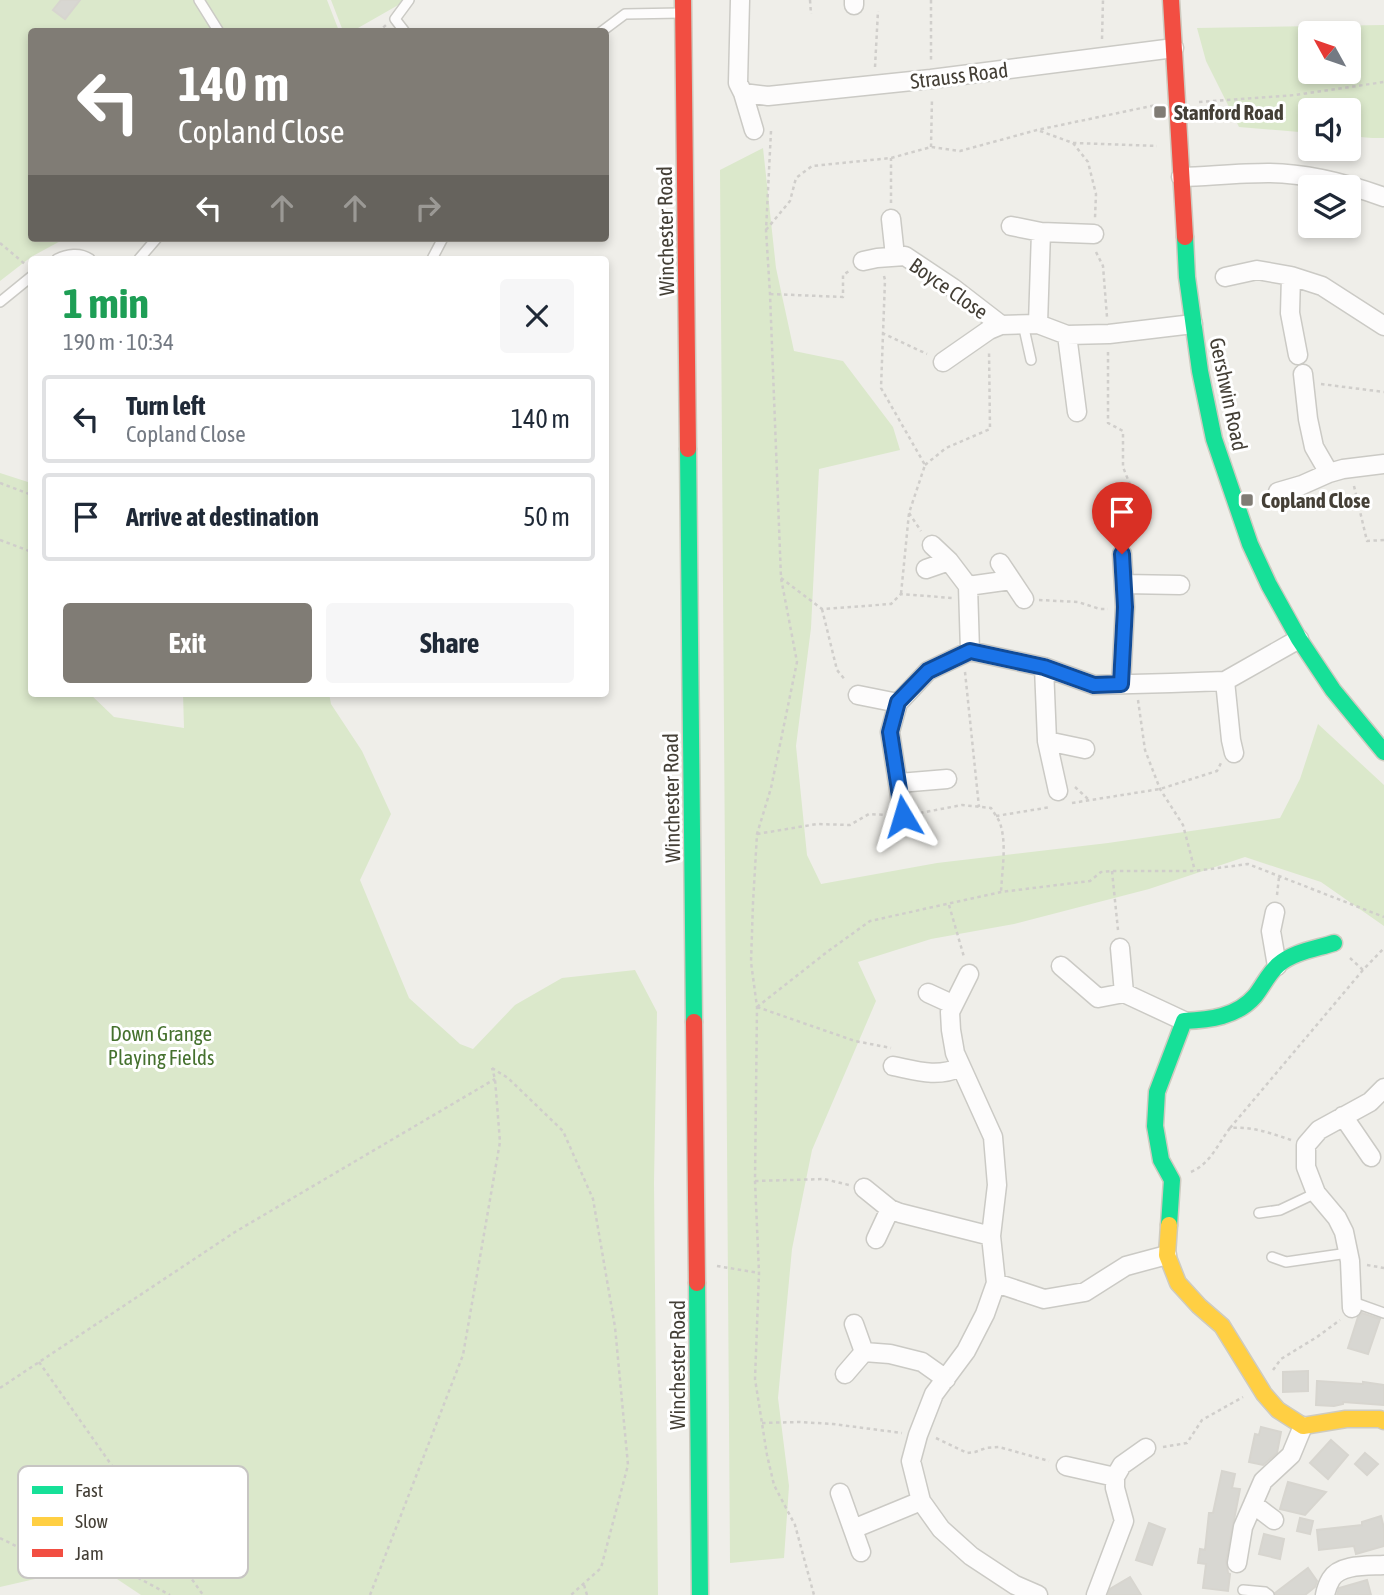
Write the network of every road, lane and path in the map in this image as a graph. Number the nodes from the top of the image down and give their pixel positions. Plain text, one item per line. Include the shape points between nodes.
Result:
1 (199, 0) edge
2 (409, 0) edge
3 (740, 0) edge
4 (810, 0) edge
5 (931, 0) edge
6 (1103, 0) edge
7 (1171, 0) edge
8 (683, 6) edge
9 (878, 11) dead end
10 (811, 14) dead end
11 (216, 28) edge
12 (402, 28) edge
13 (606, 28) edge
14 (1102, 39) dead end
15 (1174, 48) junction
16 (931, 63) dead end
17 (875, 73) dead end
18 (1384, 82) edge
19 (932, 93) dead end
20 (745, 98) junction
21 (1195, 102) dead end
22 (1156, 105) dead end
23 (754, 130) dead end
24 (1037, 130) junction
25 (931, 147) junction
26 (1166, 147) dead end
27 (891, 158) junction
28 (1181, 177) junction
29 (1384, 197) edge
30 (891, 219) joint
31 (1011, 226) dead end
32 (766, 230) junction
33 (1041, 232) junction
34 (1094, 234) dead end
35 (154, 242) edge
36 (0, 243) edge
37 (63, 256) edge
38 (85, 256) edge
39 (142, 256) edge
40 (895, 256) junction
41 (870, 260) junction
42 (28, 266) edge
43 (1291, 276) junction
44 (1225, 277) dead end
45 (28, 279) edge
46 (771, 294) junction
47 (0, 302) edge
48 (1031, 324) junction
49 (1194, 324) junction
50 (1384, 326) edge
51 (995, 328) junction
52 (883, 332) junction
53 (1109, 334) junction
54 (1067, 335) junction
55 (1298, 355) dead end
56 (1031, 360) dead end
57 (943, 362) joint
58 (1304, 378) joint
59 (1384, 392) edge
60 (1077, 412) dead end
61 (1384, 464) edge
62 (925, 466) junction
63 (1329, 473) junction
64 (1353, 482) dead end
65 (0, 483) edge
66 (1278, 492) dead end
67 (28, 494) edge
68 (909, 513) junction
69 (0, 540) edge
70 (1384, 540) edge
71 (932, 545) joint
72 (28, 550) edge
73 (1122, 554) joint
74 (949, 561) junction
75 (1000, 563) dead end
76 (926, 569) dead end
77 (781, 578) junction
78 (1011, 580) junction
79 (1124, 584) junction
80 (1180, 585) dead end
81 (968, 593) junction
82 (901, 594) junction
83 (1024, 599) joint
84 (1125, 607) junction
85 (822, 609) junction
86 (1299, 639) junction
87 (966, 653) junction
88 (1044, 667) junction
89 (1226, 681) junction
90 (1129, 684) junction
91 (858, 695) joint
92 (898, 702) junction
93 (1047, 741) junction
94 (1232, 746) joint
95 (1085, 750) dead end
96 (1384, 752) edge
97 (947, 779) dead end
98 (899, 783) junction
99 (1160, 789) junction
100 (1057, 801) junction
101 (979, 807) junction
102 (903, 816) junction
103 (996, 816) junction
104 (757, 834) junction
105 (1112, 871) junction
106 (1195, 871) junction
107 (1001, 892) junction
108 (949, 905) junction
109 (1275, 912) dead end
110 (1384, 917) edge
111 (1334, 943) dead end
112 (1120, 948) joint
113 (1384, 948) edge
114 (1061, 966) dead end
115 (1277, 966) junction
116 (969, 974) joint
117 (928, 993) dead end
118 (1124, 993) junction
119 (952, 1004) junction
120 (757, 1007) junction
121 (1184, 1021) junction
122 (891, 1048) dead end
123 (892, 1066) dead end
124 (961, 1067) junction
125 (495, 1079) junction
126 (1384, 1088) edge
127 (1343, 1116) junction
128 (1230, 1129) junction
129 (1306, 1145) junction
130 (1371, 1157) dead end
131 (1172, 1180) junction
132 (755, 1181) junction
133 (864, 1188) joint
134 (1316, 1194) junction
135 (890, 1209) junction
136 (1259, 1213) dead end
137 (991, 1236) junction
138 (876, 1239) dead end
139 (1348, 1253) junction
140 (1167, 1255) junction
141 (1272, 1256) dead end
142 (697, 1263) junction
143 (759, 1273) junction
144 (996, 1283) junction
145 (1352, 1305) junction
146 (1384, 1313) edge
147 (854, 1324) dead end
148 (864, 1353) junction
149 (39, 1362) junction
150 (845, 1374) dead end
151 (946, 1379) junction
152 (0, 1388) edge
153 (1259, 1389) junction
154 (1384, 1421) edge
155 (1303, 1426) junction
156 (1146, 1448) joint
157 (113, 1466) edge
158 (1066, 1466) dead end
159 (1115, 1477) junction
160 (840, 1493) dead end
161 (921, 1501) junction
162 (1253, 1504) junction
163 (1274, 1520) dead end
164 (853, 1529) junction
165 (0, 1538) edge
166 (18, 1547) edge
167 (861, 1552) dead end
168 (1237, 1563) dead end
169 (1384, 1564) edge
170 (138, 1578) edge
171 (192, 1578) edge
172 (584, 1583) junction
173 (1012, 1590) edge
174 (1244, 1590) dead end
175 (170, 1595) edge
176 (204, 1595) edge
177 (370, 1595) edge
178 (571, 1595) edge
179 (587, 1595) edge
180 (700, 1595) edge
181 (814, 1595) edge
182 (1038, 1595) edge
183 (1096, 1595) edge
184 (1269, 1595) edge
185 (1325, 1595) edge

1 - 11 lane
2 - 12 lane via 395,19
3 - 20 street via 738,83
4 - 10 path
5 - 16 path
6 - 14 path
7 - 15 main road, Gershwin Road
8 - 13 lane via 625,14
8 - 142 main road, Winchester Road
9 - 17 path
15 - 20 street, Strauss Road
15 - 28 main road, Gershwin Road
18 - 21 path via 1295,96
19 - 25 path
20 - 23 street
20 - 32 path via 772,132
22 - 24 path
24 - 25 path via 960,151
24 - 26 path via 1073,143
25 - 27 path
27 - 30 path
27 - 32 path via 813,166 796,178 790,201
28 - 29 street via 1270,173 1345,185
28 - 49 main road, Gershwin Road
30 - 40 street, Boyce Close
31 - 33 street
32 - 46 path
33 - 34 street
33 - 48 street
35 - 39 lane
36 - 42 path
37 - 38 lane
40 - 41 street, Boyce Close
40 - 51 street, Boyce Close via 905,256 953,288
41 - 46 path via 843,275 843,297
41 - 52 path via 885,280
43 - 44 street via 1257,270
43 - 50 street via 1322,286
43 - 55 street via 1290,313
45 - 47 lane
46 - 77 path
48 - 51 street, Boyce Close
48 - 54 street, Boyce Close
48 - 56 lane
49 - 53 street, Boyce Close
49 - 86 main road, Gershwin Road via 1214,439 1239,514 1269,585
51 - 57 street, Boyce Close
51 - 62 path via 990,429 946,448
52 - 57 path
52 - 62 path via 881,388
53 - 54 street, Boyce Close
53 - 73 path via 1108,423 1123,431 1123,467 1133,492 1136,545
54 - 60 street
58 - 59 path
58 - 63 street via 1314,447
61 - 63 street
62 - 68 path
63 - 66 street
64 - 70 path via 1367,541
65 - 67 path
68 - 71 path
68 - 82 path
69 - 72 path
71 - 74 street
73 - 79 street
74 - 76 street
74 - 81 street
75 - 78 street
77 - 85 path
77 - 104 path via 797,662
78 - 81 street
78 - 83 street
79 - 80 street
79 - 84 street
81 - 82 path
81 - 87 street
82 - 85 path via 891,604
83 - 84 path via 1077,602 1100,609
84 - 90 street
85 - 91 path via 837,670
86 - 89 street
86 - 96 main road, Gershwin Road
87 - 88 street
87 - 92 street via 928,671
87 - 101 path
88 - 90 street via 1094,685
88 - 93 street
89 - 90 street
89 - 94 street
90 - 99 path
91 - 92 street
92 - 98 street via 890,732
93 - 95 street
93 - 100 street
94 - 99 path via 1217,771
97 - 98 street
98 - 102 street
99 - 100 path
99 - 106 path via 1183,825
100 - 103 path
101 - 102 path via 962,805
101 - 103 path via 991,808
102 - 104 path via 869,814 850,825 817,824
103 - 107 path via 1002,834
104 - 120 path via 751,962
105 - 106 path
105 - 107 path via 1101,872 1090,881
105 - 112 path
106 - 110 path via 1248,864
107 - 108 path
108 - 116 path
108 - 120 path via 870,920
109 - 115 street via 1271,931
111 - 115 main road via 1294,955
112 - 118 street
113 - 128 path
114 - 118 street via 1098,998
115 - 121 main road via 1250,1000 1231,1015
116 - 119 street
117 - 119 street
118 - 121 street
119 - 124 street via 951,1030
120 - 122 path via 855,1041
120 - 132 path
121 - 131 main road via 1157,1092 1154,1126 1161,1160
123 - 124 street via 935,1074
124 - 137 street via 993,1137 997,1185
125 - 149 path via 234,1232
125 - 172 path via 492,1068 563,1131 593,1199 615,1327 628,1465 601,1568
125 - 177 path via 500,1142 463,1355
126 - 127 street via 1370,1102
127 - 129 street via 1319,1130
127 - 130 street
128 - 129 path via 1265,1131
128 - 131 path via 1212,1157
129 - 134 street via 1306,1167
131 - 140 main road
132 - 133 path via 824,1179
132 - 143 path
133 - 135 street
134 - 136 lane via 1280,1210
134 - 139 street via 1337,1218
135 - 137 street
135 - 138 street
137 - 144 street
139 - 141 lane via 1286,1262
139 - 145 street
140 - 144 street via 1126,1266 1084,1292 1044,1299
140 - 153 main road via 1178,1283 1222,1326
142 - 143 path
142 - 180 main road, Winchester Road
143 - 181 path via 755,1379 767,1455 774,1485 795,1525
144 - 151 street via 967,1351
145 - 146 lane
145 - 153 path via 1346,1316 1281,1359
147 - 148 street
148 - 150 street
148 - 151 street via 922,1362
149 - 152 path
149 - 157 path
151 - 161 street via 934,1394 911,1461
153 - 155 main road via 1278,1410
153 - 156 path via 1202,1420 1187,1443
154 - 155 main road via 1346,1419
155 - 162 street via 1291,1455 1263,1481
156 - 159 street via 1122,1465
158 - 159 street
159 - 183 street via 1124,1521
160 - 164 street
161 - 164 street
161 - 173 street via 941,1529
162 - 163 street
162 - 168 street via 1243,1527
164 - 167 street
165 - 166 path
169 - 185 street via 1335,1573
170 - 175 path
171 - 176 path
172 - 178 path
172 - 179 path
173 - 182 street
174 - 184 lane

